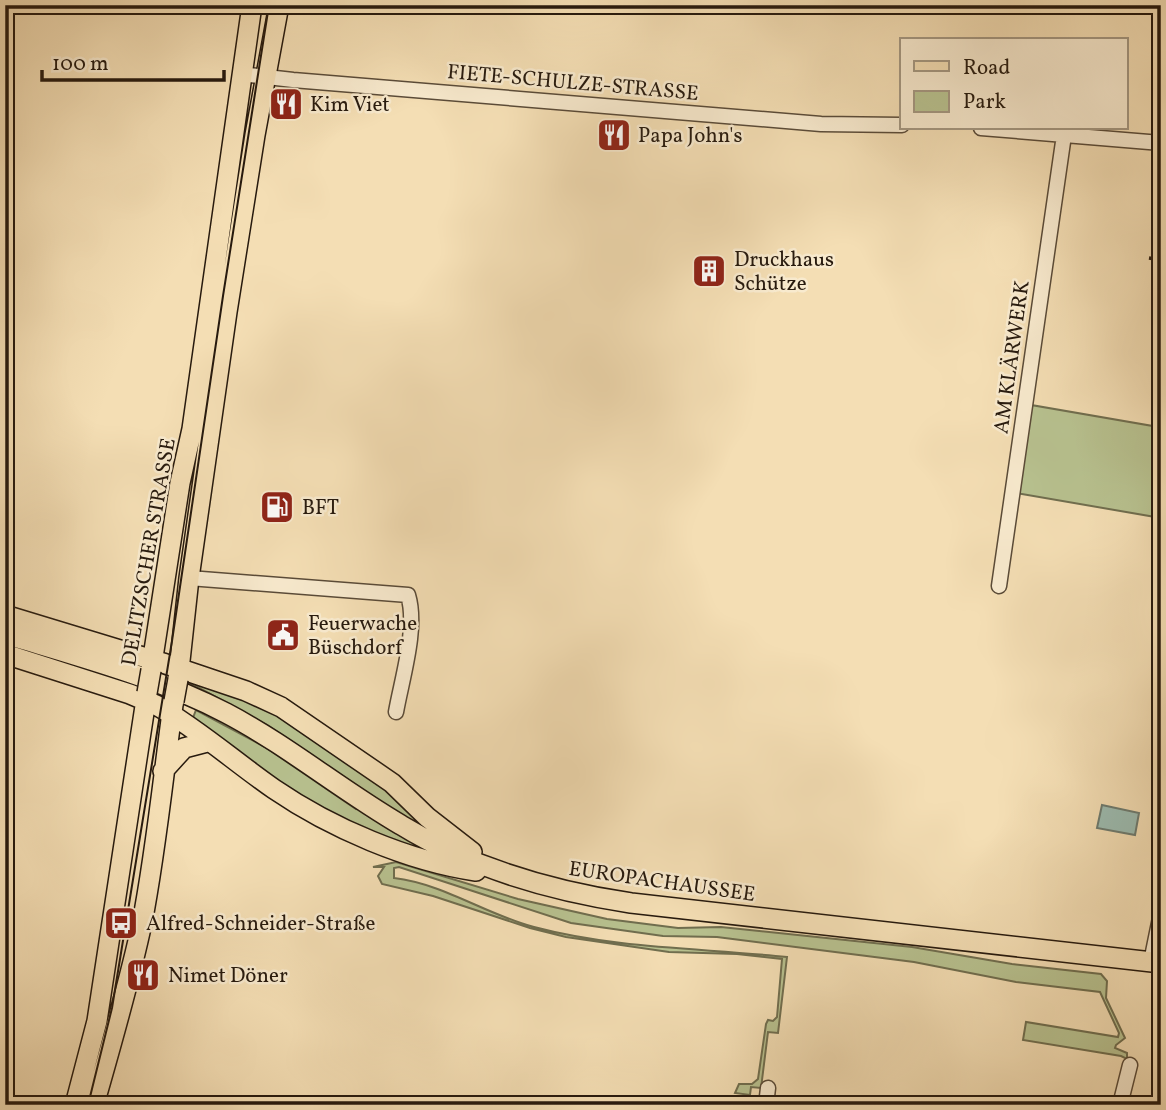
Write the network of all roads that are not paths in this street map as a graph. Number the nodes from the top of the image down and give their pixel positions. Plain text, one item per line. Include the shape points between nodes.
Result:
1 (253, 5) edge
2 (279, 5) edge
3 (241, 74) junction
4 (266, 77) junction
5 (900, 125) edge
6 (1005, 130) edge
7 (1064, 135) junction
8 (1161, 143) edge
9 (189, 578) junction
10 (999, 586) dead end
11 (5, 615) edge
12 (5, 634) edge
13 (5, 654) edge
14 (151, 665) junction
15 (178, 674) junction
16 (146, 697) junction
17 (173, 708) junction
18 (396, 712) dead end
19 (207, 742) junction
20 (163, 772) junction
21 (505, 874) junction
22 (1161, 913) edge
23 (1156, 963) edge
24 (1130, 1065) dead end
25 (768, 1088) dead end
26 (75, 1105) edge
27 (94, 1105) edge
28 (766, 1105) edge
29 (1120, 1105) edge

1 - 3 main road, DELITZSCHER STRASSE
2 - 4 main road, DELITZSCHER STRASSE
3 - 4 street, FIETE-SCHULZE-STRASSE
3 - 14 main road, DELITZSCHER STRASSE via 192,429
4 - 5 street, FIETE-SCHULZE-STRASSE via 808,123
4 - 9 main road, DELITZSCHER STRASSE
6 - 7 street
7 - 8 street
7 - 10 street, AM KLÄRWERK
9 - 15 main road, DELITZSCHER STRASSE
9 - 18 street via 408,595 410,632
11 - 14 main road
12 - 21 main road, EUROPACHAUSSEE via 135,675 223,712 402,826
13 - 16 main road
14 - 15 main road
14 - 16 main road, DELITZSCHER STRASSE, bridge
15 - 17 main road, DELITZSCHER STRASSE, bridge
15 - 21 main road via 246,691 291,713 392,783 445,832
16 - 17 main road
16 - 26 main road, DELITZSCHER STRASSE via 97,1021
17 - 19 main road
17 - 20 main road, DELITZSCHER STRASSE
19 - 20 main road via 184,748
19 - 21 main road via 299,804 369,839 456,868
20 - 27 main road, DELITZSCHER STRASSE via 142,924
21 - 23 main road, EUROPACHAUSSEE via 631,903
22 - 23 street
24 - 29 street
25 - 28 street

